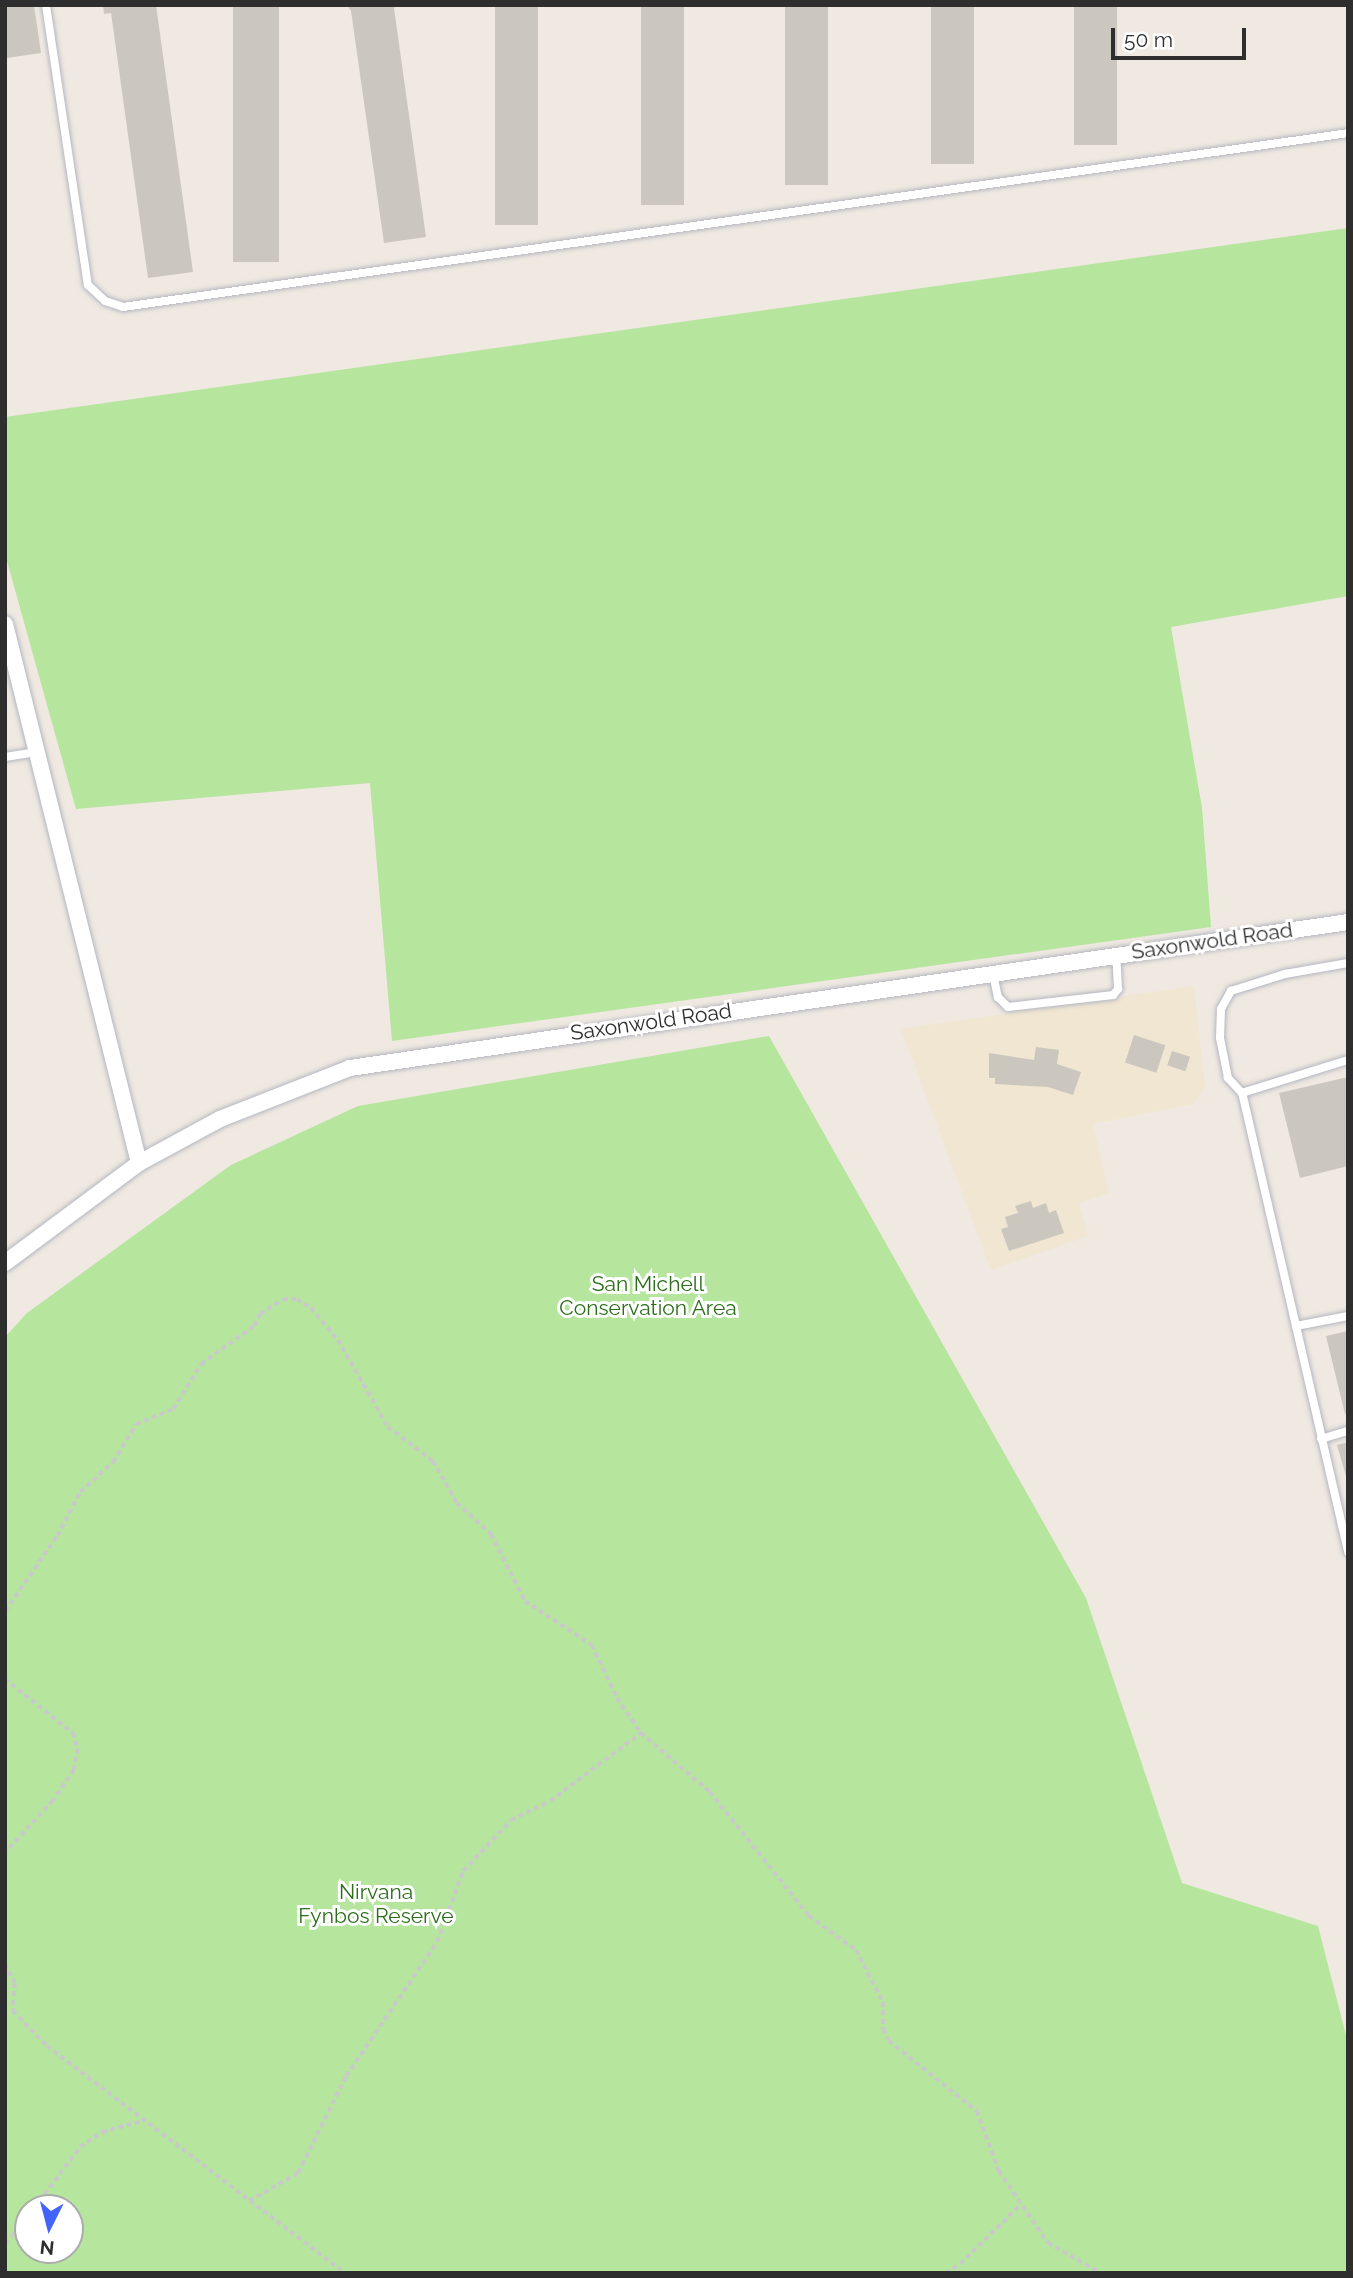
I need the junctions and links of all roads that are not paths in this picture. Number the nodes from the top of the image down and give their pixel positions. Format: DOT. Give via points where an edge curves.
graph roads {
  1 [pos="46,5"];
  2 [pos="1348,133"];
  3 [pos="5,624"];
  4 [pos="38,752"];
  5 [pos="5,757"];
  6 [pos="1348,922"];
  7 [pos="1116,955"];
  8 [pos="1348,963"];
  9 [pos="993,972"];
  10 [pos="1348,1060"];
  11 [pos="1242,1093"];
  12 [pos="139,1163"];
  13 [pos="5,1262"];
  14 [pos="1348,1315"];
  15 [pos="1296,1326"];
  16 [pos="1348,1431"];
  17 [pos="1321,1439"];
  18 [pos="1348,1552"];
  1 -- 2 [label="lane" via="88,285 105,301 123,307"];
  3 -- 4 [label="street"];
  4 -- 5 [label="lane"];
  4 -- 12 [label="street"];
  6 -- 7 [label="street, Saxonwold Road"];
  7 -- 9 [label="street, Saxonwold Road"];
  7 -- 9 [label="lane" via="1118,989 1113,995 1009,1007 998,998"];
  8 -- 11 [label="lane" via="1231,990 1221,1009 1220,1038 1228,1078"];
  9 -- 12 [label="street, Saxonwold Road" via="350,1068 220,1119"];
  10 -- 11 [label="lane"];
  11 -- 15 [label="lane"];
  12 -- 13 [label="street, Saxonwold Road"];
  14 -- 15 [label="lane"];
  15 -- 17 [label="lane"];
  16 -- 17 [label="lane"];
  17 -- 18 [label="lane"];
}
